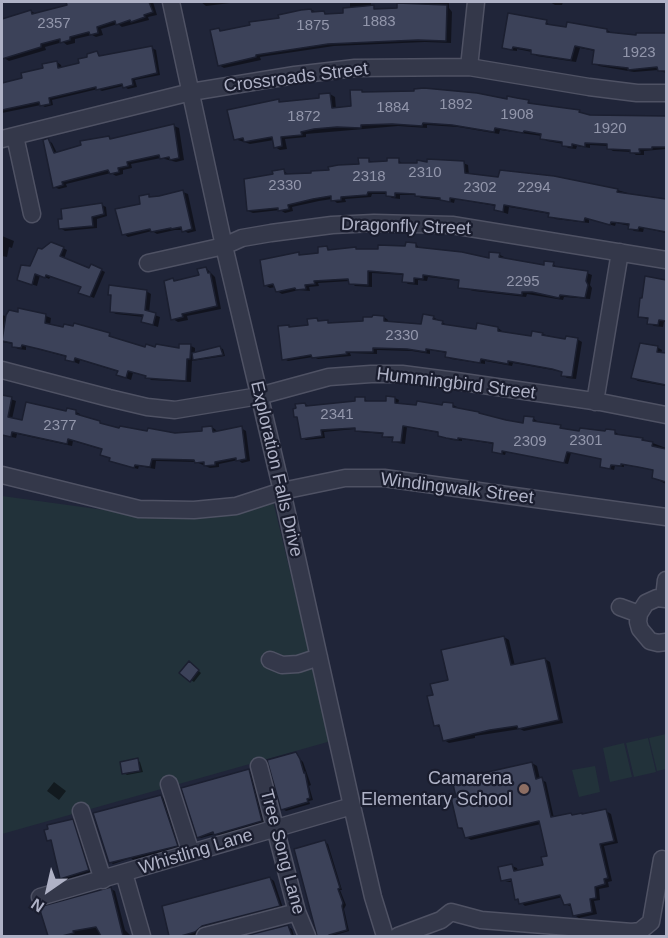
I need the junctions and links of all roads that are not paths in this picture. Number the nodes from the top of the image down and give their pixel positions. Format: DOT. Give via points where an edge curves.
graph roads {
  1 [pos="171,2"];
  2 [pos="476,2"];
  3 [pos="469,67"];
  4 [pos="191,92"];
  5 [pos="666,93"];
  6 [pos="8,138"];
  7 [pos="32,214"];
  8 [pos="224,246"];
  9 [pos="620,252"];
  10 [pos="666,260"];
  11 [pos="148,263"];
  12 [pos="2,370"];
  13 [pos="259,396"];
  14 [pos="595,402"];
  15 [pos="666,415"];
  16 [pos="2,475"];
  17 [pos="282,491"];
  18 [pos="666,517"];
  19 [pos="666,579"];
  20 [pos="665,598"];
  21 [pos="620,607"];
  22 [pos="639,614"];
  23 [pos="666,642"];
  24 [pos="319,657"];
  25 [pos="270,660"];
  26 [pos="259,766"];
  27 [pos="169,784"];
  28 [pos="352,806"];
  29 [pos="81,811"];
  30 [pos="275,828"];
  31 [pos="191,853"];
  32 [pos="662,859"];
  33 [pos="124,873"];
  34 [pos="103,880"];
  35 [pos="40,897"];
  36 [pos="297,912"];
  37 [pos="142,936"];
  38 [pos="205,936"];
  39 [pos="307,936"];
  40 [pos="385,936"];
  41 [pos="398,936"];
  1 -- 4 [label="street, Exploration Falls Drive"];
  2 -- 3 [label="street"];
  3 -- 4 [label="street, Crossroads Street" via="355,68"];
  3 -- 5 [label="street, Crossroads Street" via="589,87"];
  4 -- 6 [label="street, Crossroads Street"];
  4 -- 8 [label="street, Exploration Falls Drive"];
  6 -- 7 [label="street"];
  8 -- 9 [label="street, Dragonfly Street" via="242,238 291,230 392,223 452,225"];
  8 -- 11 [label="street, Dragonfly Street"];
  8 -- 13 [label="street, Exploration Falls Drive"];
  9 -- 10 [label="street, Dragonfly Street"];
  9 -- 14 [label="street"];
  12 -- 13 [label="street, Hummingbird Street" via="147,407 175,410"];
  13 -- 14 [label="street, Hummingbird Street" via="328,377 402,374"];
  13 -- 17 [label="street, Exploration Falls Drive"];
  14 -- 15 [label="street, Hummingbird Street"];
  16 -- 17 [label="street, Windingwalk Street" via="139,509 236,506"];
  17 -- 18 [label="street, Windingwalk Street" via="345,478 384,478"];
  17 -- 24 [label="street, Exploration Falls Drive"];
  19 -- 20 [label="street"];
  20 -- 22 [label="street" via="646,603"];
  21 -- 22 [label="street"];
  22 -- 23 [label="street" via="644,636 658,643"];
  24 -- 25 [label="street" via="282,665"];
  24 -- 28 [label="street, Exploration Falls Drive"];
  26 -- 30 [label="street, Tree Song Lane"];
  27 -- 31 [label="street"];
  28 -- 30 [label="street, Whistling Lane"];
  28 -- 40 [label="street, Exploration Falls Drive"];
  29 -- 34 [label="street"];
  30 -- 31 [label="street, Whistling Lane"];
  30 -- 36 [label="street, Tree Song Lane"];
  31 -- 33 [label="street, Whistling Lane"];
  32 -- 41 [label="street" via="651,922 640,931 481,920 452,912"];
  33 -- 34 [label="street, Whistling Lane"];
  33 -- 37 [label="street"];
  34 -- 35 [label="street, Whistling Lane"];
  36 -- 38 [label="street"];
  36 -- 39 [label="street, Tree Song Lane"];
}
